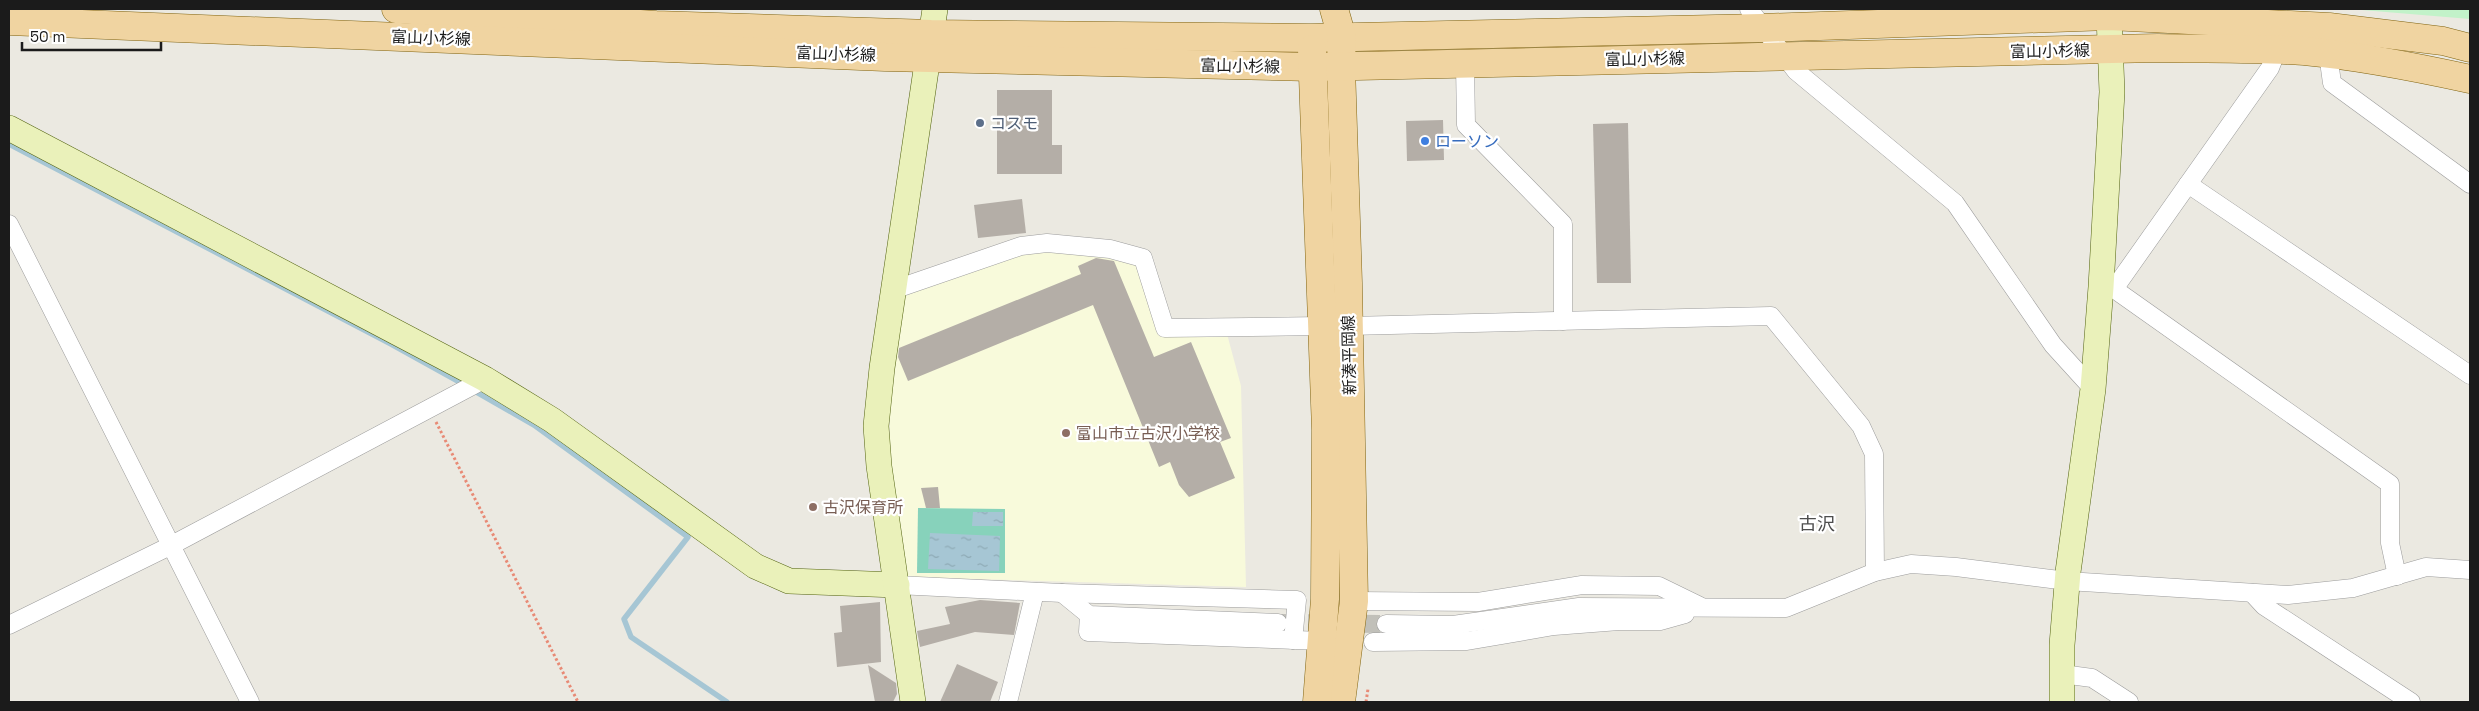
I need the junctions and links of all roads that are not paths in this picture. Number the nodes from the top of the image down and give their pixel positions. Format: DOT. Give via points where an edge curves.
graph roads {
  1 [pos="396,9"];
  2 [pos="1319,9"];
  3 [pos="1334,9"];
  4 [pos="2109,16"];
  5 [pos="648,17"];
  6 [pos="1755,18"];
  7 [pos="9,20"];
  8 [pos="932,33"];
  9 [pos="1342,37"];
  10 [pos="1312,38"];
  11 [pos="2470,48"];
  12 [pos="2110,50"];
  13 [pos="2277,50"];
  14 [pos="2328,54"];
  15 [pos="1782,55"];
  16 [pos="1465,64"];
  17 [pos="1312,67"];
  18 [pos="1341,67"];
  19 [pos="2470,79"];
  20 [pos="9,128"];
  21 [pos="2188,184"];
  22 [pos="2470,184"];
  23 [pos="9,224"];
  24 [pos="2107,288"];
  25 [pos="893,290"];
  26 [pos="1563,321"];
  27 [pos="1321,326"];
  28 [pos="1349,326"];
  29 [pos="2470,376"];
  30 [pos="484,379"];
  31 [pos="2093,389"];
  32 [pos="170,546"];
  33 [pos="2470,570"];
  34 [pos="1875,572"];
  35 [pos="2397,576"];
  36 [pos="2067,581"];
  37 [pos="897,585"];
  38 [pos="1035,592"];
  39 [pos="1062,593"];
  40 [pos="2252,593"];
  41 [pos="1354,601"];
  42 [pos="1705,608"];
  43 [pos="1089,615"];
  44 [pos="1278,623"];
  45 [pos="1386,624"];
  46 [pos="9,626"];
  47 [pos="1293,640"];
  48 [pos="1322,641"];
  49 [pos="1373,642"];
  50 [pos="2062,674"];
  51 [pos="250,702"];
  52 [pos="913,702"];
  53 [pos="1008,702"];
  54 [pos="1317,702"];
  55 [pos="1340,702"];
  56 [pos="2062,702"];
  57 [pos="2129,702"];
  58 [pos="2412,702"];
  1 -- 5 [label="main road, 富山小杉線"];
  2 -- 10 [label="main road, 新湊平岡線"];
  3 -- 9 [label="main road, 新湊平岡線"];
  4 -- 6 [label="main road, 富山小杉線"];
  4 -- 11 [label="main road, 富山小杉線" via="2329,26 2443,41"];
  4 -- 12 [label="street"];
  5 -- 8 [label="main road, 富山小杉線"];
  6 -- 9 [label="main road, 富山小杉線"];
  6 -- 15 [label="street"];
  7 -- 8 [label="main road, 富山小杉線"];
  8 -- 10 [label="main road, 富山小杉線"];
  8 -- 17 [label="main road, 富山小杉線"];
  8 -- 25 [label="street"];
  9 -- 10 [label="main road, 富山小杉線"];
  9 -- 18 [label="main road, 新湊平岡線"];
  10 -- 17 [label="main road, 新湊平岡線"];
  12 -- 13 [label="main road, 富山小杉線"];
  12 -- 15 [label="main road, 富山小杉線"];
  12 -- 24 [label="street" via="2112,92"];
  13 -- 14 [label="main road, 富山小杉線"];
  13 -- 21 [label="street" via="2270,68"];
  14 -- 19 [label="main road, 富山小杉線"];
  14 -- 22 [label="street" via="2332,83"];
  15 -- 16 [label="main road, 富山小杉線"];
  15 -- 31 [label="street" via="1818,91 1955,203 2053,345"];
  16 -- 18 [label="main road, 富山小杉線"];
  16 -- 26 [label="street" via="1466,125 1563,224"];
  17 -- 18 [label="main road, 富山小杉線"];
  17 -- 27 [label="main road, 新湊平岡線"];
  18 -- 28 [label="main road, 新湊平岡線"];
  20 -- 30 [label="street"];
  21 -- 24 [label="street"];
  21 -- 29 [label="street"];
  23 -- 32 [label="street"];
  24 -- 31 [label="street"];
  24 -- 35 [label="street" via="2390,484 2390,543"];
  25 -- 27 [label="street" via="1021,246 1047,243 1110,249 1142,258 1165,328"];
  25 -- 37 [label="street" via="876,426"];
  26 -- 28 [label="street"];
  26 -- 34 [label="street" via="1771,316 1861,426 1874,454"];
  27 -- 48 [label="main road, 新湊平岡線" via="1326,430"];
  28 -- 41 [label="main road, 新湊平岡線"];
  30 -- 32 [label="street"];
  30 -- 37 [label="street" via="552,420 755,566 773,575 789,581"];
  31 -- 36 [label="street"];
  32 -- 46 [label="street"];
  32 -- 51 [label="street"];
  33 -- 35 [label="street" via="2426,567"];
  34 -- 36 [label="street" via="1911,564"];
  34 -- 42 [label="street" via="1786,608"];
  35 -- 40 [label="street" via="2353,588 2288,595"];
  36 -- 40 [label="street"];
  36 -- 50 [label="street"];
  37 -- 38 [label="street"];
  37 -- 52 [label="street"];
  38 -- 39 [label="street"];
  38 -- 53 [label="street"];
  39 -- 43 [label="street"];
  39 -- 47 [label="street" via="1297,600"];
  40 -- 58 [label="street" via="2264,606"];
  41 -- 42 [label="street" via="1478,602 1582,585 1659,586"];
  41 -- 55 [label="main road, 新湊平岡線"];
  42 -- 45 [label="street" via="1579,607 1454,626"];
  42 -- 49 [label="street" via="1660,621 1554,626 1467,641"];
  43 -- 44 [label="street"];
  43 -- 47 [label="street" via="1088,632"];
  47 -- 48 [label="street"];
  48 -- 54 [label="main road, 新湊平岡線"];
  50 -- 56 [label="street"];
  50 -- 57 [label="street" via="2092,678"];
}
